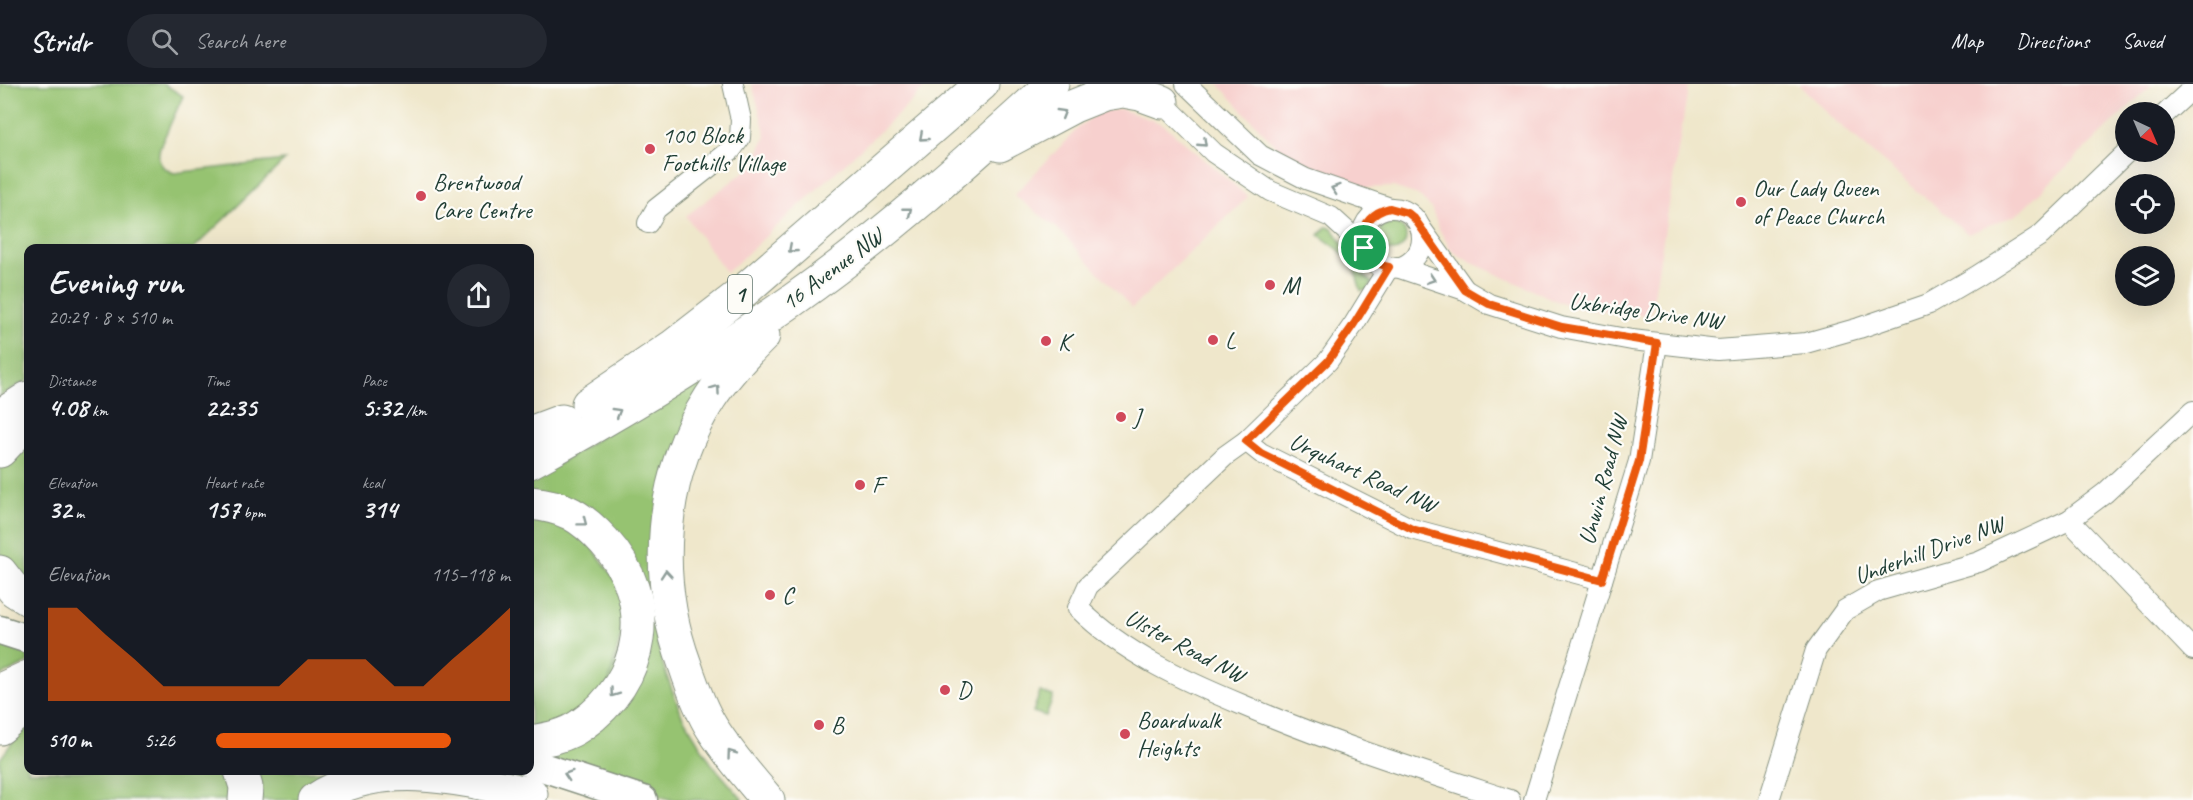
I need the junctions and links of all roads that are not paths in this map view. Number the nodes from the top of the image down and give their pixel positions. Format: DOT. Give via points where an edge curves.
graph roads {
  1 [pos="733,84"];
  2 [pos="1052,84"];
  3 [pos="2193,88"];
  4 [pos="975,89"];
  5 [pos="1164,90"];
  6 [pos="2175,105"];
  7 [pos="971,158"];
  8 [pos="2117,162"];
  9 [pos="1390,208"];
  10 [pos="648,223"];
  11 [pos="1419,226"];
  12 [pos="1364,248"];
  13 [pos="1393,267"];
  14 [pos="1465,290"];
  15 [pos="795,298"];
  16 [pos="1657,343"];
  17 [pos="24,401"];
  18 [pos="2193,411"];
  19 [pos="0,416"];
  20 [pos="562,421"];
  21 [pos="24,429"];
  22 [pos="534,432"];
  23 [pos="534,438"];
  24 [pos="1246,441"];
  25 [pos="0,451"];
  26 [pos="534,460"];
  27 [pos="534,503"];
  28 [pos="2069,520"];
  29 [pos="0,572"];
  30 [pos="1602,580"];
  31 [pos="24,596"];
  32 [pos="0,597"];
  33 [pos="24,605"];
  34 [pos="0,630"];
  35 [pos="24,638"];
  36 [pos="2193,650"];
  37 [pos="20,691"];
  38 [pos="0,711"];
  39 [pos="0,728"];
  40 [pos="534,741"];
  41 [pos="242,775"];
  42 [pos="383,775"];
  43 [pos="414,775"];
  44 [pos="478,775"];
  45 [pos="537,786"];
  46 [pos="245,800"];
  47 [pos="315,800"];
  48 [pos="643,800"];
  49 [pos="768,800"];
  50 [pos="1510,800"];
  51 [pos="1534,800"];
  52 [pos="1769,800"];
  1 -- 10 [label="street" via="741,120 740,138 656,209"];
  2 -- 7 [label="highway, 16 Avenue NW / 1"];
  3 -- 6 [label="street"];
  4 -- 20 [label="highway, 16 Avenue NW / 1, one-way" via="738,296 656,359"];
  7 -- 5 [label="highway, one-way" via="1104,94"];
  9 -- 5 [label="street, one-way" via="1306,179 1260,155"];
  5 -- 12 [label="street, one-way" via="1214,153 1270,190 1331,217"];
  15 -- 7 [label="highway, 16 Avenue NW / 1, one-way"];
  8 -- 16 [label="street, Uxbridge Drive NW" via="2041,235 1929,304 1806,343 1718,350"];
  9 -- 11 [label="street" via="1408,213"];
  9 -- 12 [label="street" via="1373,214 1367,221 1362,238"];
  11 -- 13 [label="street" via="1418,252"];
  11 -- 14 [label="street, Uxbridge Drive NW"];
  12 -- 13 [label="street" via="1374,261"];
  13 -- 14 [label="street, Uxbridge Drive NW, one-way"];
  13 -- 24 [label="street, Ulster Road NW" via="1328,361"];
  14 -- 16 [label="street, Uxbridge Drive NW" via="1489,304 1562,327"];
  26 -- 15 [label="highway, 16 Avenue NW / 1, one-way" via="697,363"];
  49 -- 15 [label="highway, one-way" via="711,727 695,694 677,646 663,552 673,488 696,422 722,381"];
  16 -- 30 [label="street, Unwin Road NW" via="1639,461"];
  17 -- 19 [label="highway"];
  18 -- 28 [label="street, Underhill Drive NW" via="2105,493"];
  20 -- 22 [label="highway"];
  20 -- 23 [label="highway, 16 Avenue NW / 1"];
  21 -- 25 [label="highway"];
  24 -- 30 [label="street, Urquhart Road NW" via="1261,453 1412,529"];
  24 -- 50 [label="street, Ulster Road NW" via="1225,456 1088,586 1078,608 1133,652 1207,690 1359,751"];
  27 -- 40 [label="highway, one-way" via="564,509 600,536 627,572 638,618 637,643 615,694 580,726"];
  28 -- 36 [label="street"];
  28 -- 52 [label="street, Underhill Drive NW" via="1979,562 1878,591 1845,610 1816,650"];
  29 -- 31 [label="highway"];
  30 -- 51 [label="street, Unwin Road NW"];
  32 -- 33 [label="street"];
  34 -- 35 [label="street"];
  37 -- 38 [label="highway"];
  37 -- 39 [label="highway"];
  41 -- 46 [label="highway"];
  42 -- 47 [label="highway" via="340,786"];
  43 -- 45 [label="highway"];
  44 -- 45 [label="street"];
  48 -- 45 [label="street, one-way"];
}
